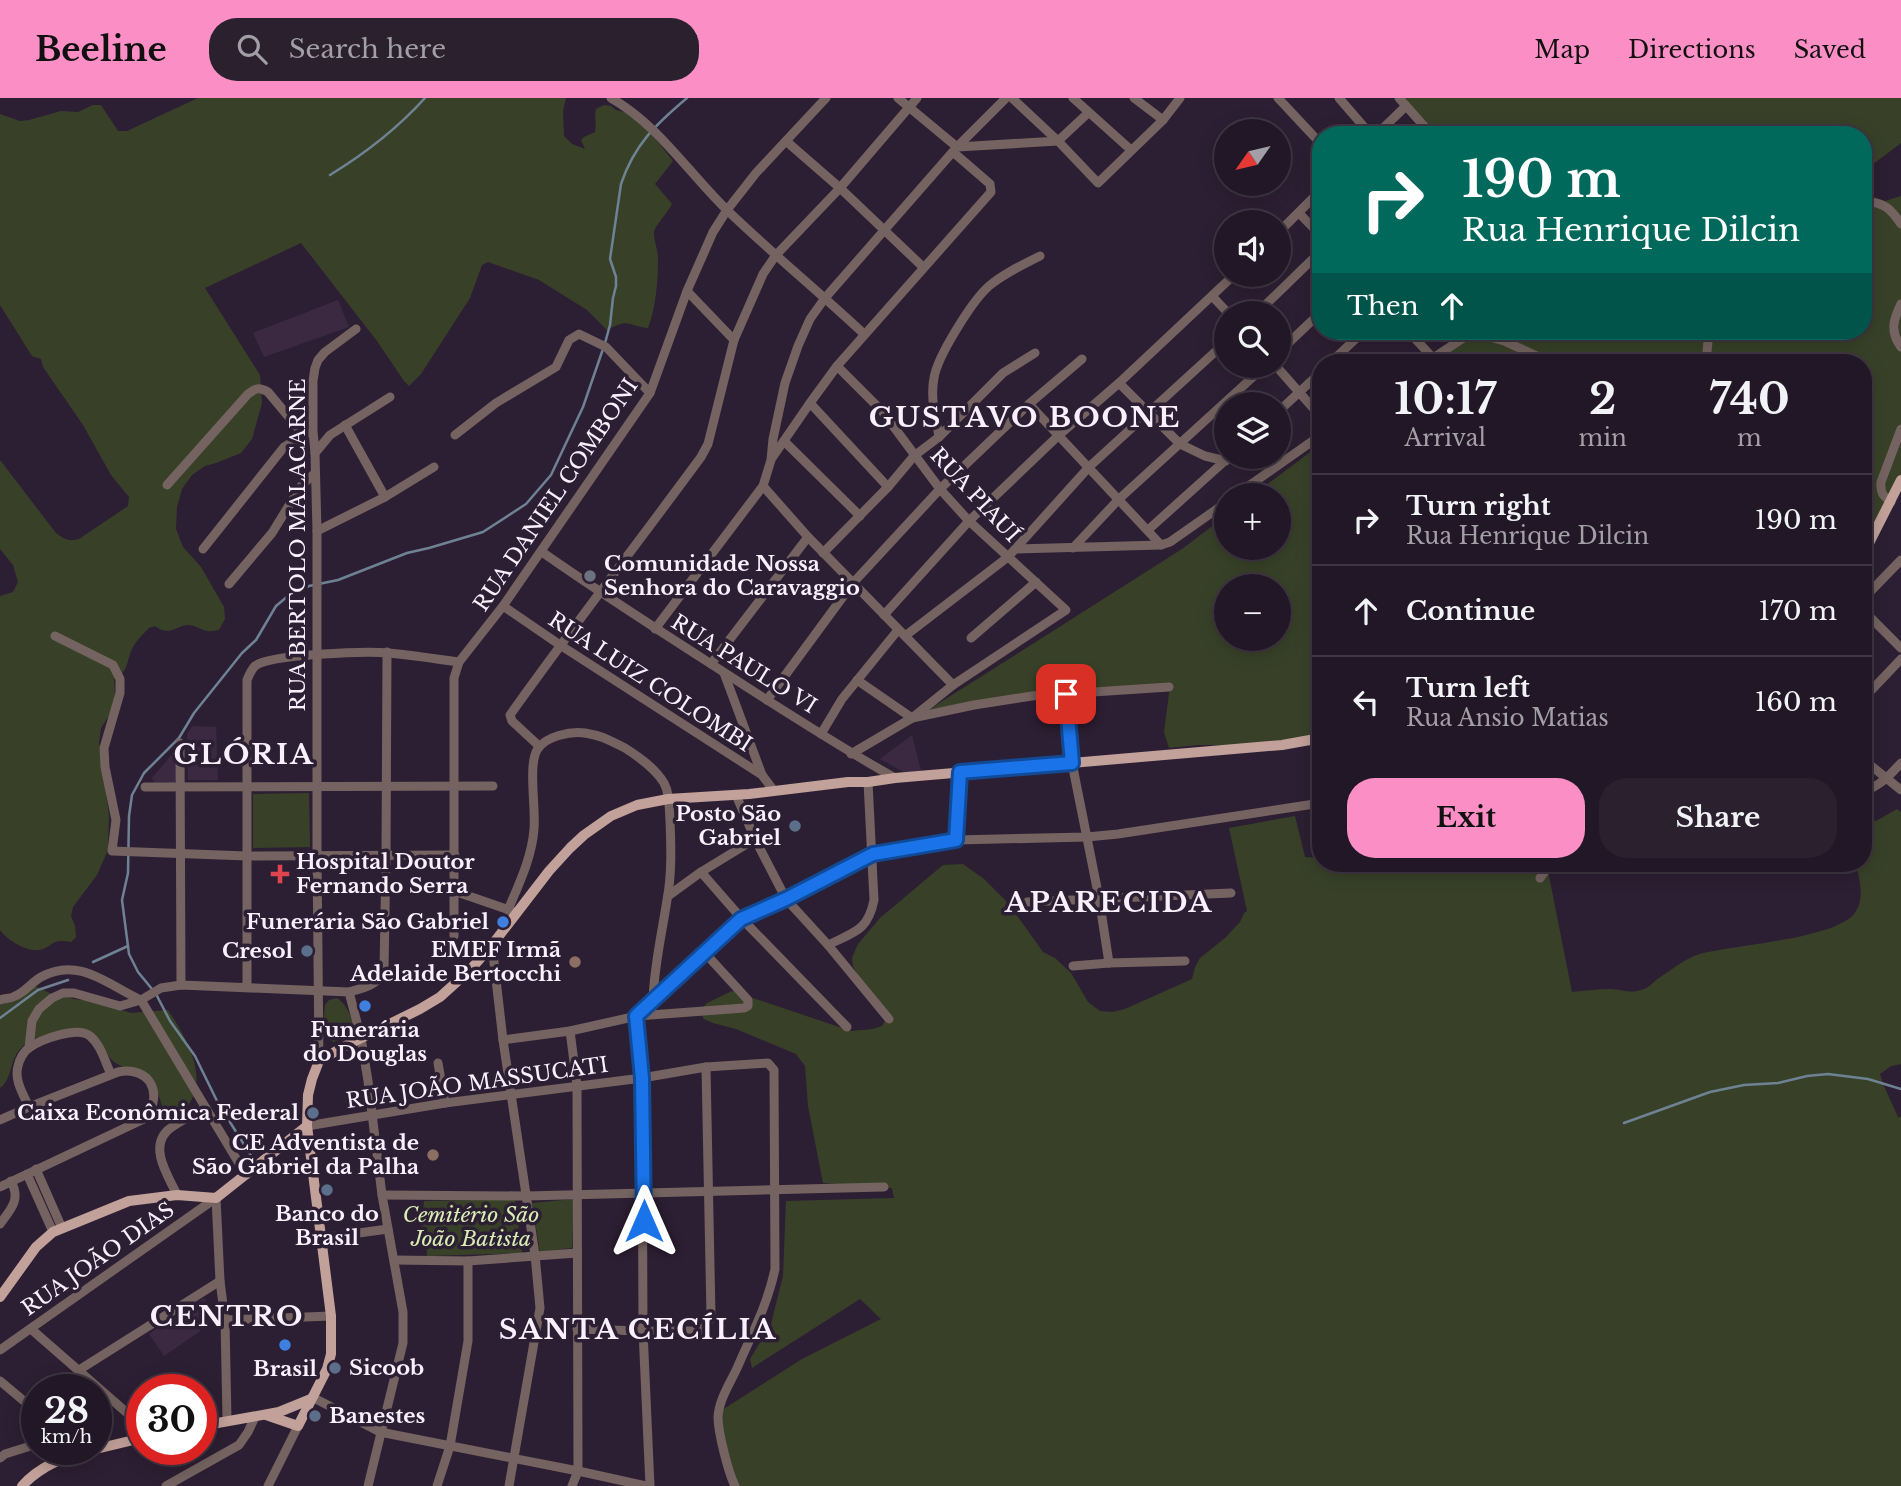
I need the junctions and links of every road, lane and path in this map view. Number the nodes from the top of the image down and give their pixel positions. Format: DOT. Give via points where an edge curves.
graph roads {
  1 [pos="611,98"];
  2 [pos="826,98"];
  3 [pos="898,98"];
  4 [pos="917,98"];
  5 [pos="1006,98"];
  6 [pos="1012,98"];
  7 [pos="1073,98"];
  8 [pos="1134,98"];
  9 [pos="1180,98"];
  10 [pos="1278,98"];
  11 [pos="1339,98"];
  12 [pos="626,102"];
  13 [pos="1402,102"];
  14 [pos="909,107"];
  15 [pos="1088,113"];
  16 [pos="1163,120"];
  17 [pos="1365,126"];
  18 [pos="1382,126"];
  19 [pos="1424,126"];
  20 [pos="1312,134"];
  21 [pos="786,141"];
  22 [pos="1058,141"];
  23 [pos="955,149"];
  24 [pos="1131,150"];
  25 [pos="840,188"];
  26 [pos="1312,199"];
  27 [pos="1872,201"];
  28 [pos="727,210"];
  29 [pos="1299,213"];
  30 [pos="1291,221"];
  31 [pos="1901,224"];
  32 [pos="1312,227"];
  33 [pos="884,231"];
  34 [pos="776,255"];
  35 [pos="1040,256"];
  36 [pos="1312,260"];
  37 [pos="923,267"];
  38 [pos="1221,287"];
  39 [pos="687,291"];
  40 [pos="1212,296"];
  41 [pos="825,298"];
  42 [pos="1217,301"];
  43 [pos="1269,301"];
  44 [pos="1901,304"];
  45 [pos="1312,321"];
  46 [pos="356,328"];
  47 [pos="864,334"];
  48 [pos="734,340"];
  49 [pos="1354,340"];
  50 [pos="1415,340"];
  51 [pos="1459,340"];
  52 [pos="1502,340"];
  53 [pos="1291,341"];
  54 [pos="1901,347"];
  55 [pos="1035,353"];
  56 [pos="1214,353"];
  57 [pos="1340,354"];
  58 [pos="1425,354"];
  59 [pos="1439,354"];
  60 [pos="1532,354"];
  61 [pos="1082,359"];
  62 [pos="837,366"];
  63 [pos="1252,378"];
  64 [pos="1286,378"];
  65 [pos="1312,381"];
  66 [pos="1119,383"];
  67 [pos="650,393"];
  68 [pos="1299,393"];
  69 [pos="390,397"];
  70 [pos="1291,400"];
  71 [pos="810,403"];
  72 [pos="1029,404"];
  73 [pos="1312,407"];
  74 [pos="1148,414"];
  75 [pos="345,425"];
  76 [pos="1901,429"];
  77 [pos="308,432"];
  78 [pos="455,435"];
  79 [pos="1059,435"];
  80 [pos="939,437"];
  81 [pos="785,441"];
  82 [pos="1312,441"];
  83 [pos="1180,444"];
  84 [pos="315,453"];
  85 [pos="914,456"];
  86 [pos="1214,457"];
  87 [pos="771,460"];
  88 [pos="435,467"];
  89 [pos="1089,467"];
  90 [pos="1217,469"];
  91 [pos="315,473"];
  92 [pos="1901,480"];
  93 [pos="1253,483"];
  94 [pos="167,485"];
  95 [pos="763,486"];
  96 [pos="888,487"];
  97 [pos="940,489"];
  98 [pos="385,498"];
  99 [pos="1119,499"];
  100 [pos="1891,502"];
  101 [pos="1214,511"];
  102 [pos="860,516"];
  103 [pos="969,521"];
  104 [pos="1148,530"];
  105 [pos="317,531"];
  106 [pos="808,537"];
  107 [pos="1872,538"];
  108 [pos="1161,545"];
  109 [pos="1073,548"];
  110 [pos="203,549"];
  111 [pos="542,552"];
  112 [pos="823,553"];
  113 [pos="1012,553"];
  114 [pos="1901,560"];
  115 [pos="1036,582"];
  116 [pos="853,583"];
  117 [pos="229,584"];
  118 [pos="1872,590"];
  119 [pos="601,593"];
  120 [pos="503,606"];
  121 [pos="884,615"];
  122 [pos="1872,619"];
  123 [pos="655,629"];
  124 [pos="901,633"];
  125 [pos="55,636"];
  126 [pos="971,639"];
  127 [pos="560,645"];
  128 [pos="1901,648"];
  129 [pos="387,652"];
  130 [pos="318,654"];
  131 [pos="1901,659"];
  132 [pos="459,662"];
  133 [pos="710,664"];
  134 [pos="724,673"];
  135 [pos="857,680"];
  136 [pos="953,685"];
  137 [pos="1169,687"];
  138 [pos="1872,690"];
  139 [pos="1066,694"];
  140 [pos="766,701"];
  141 [pos="912,718"];
  142 [pos="821,734"];
  143 [pos="1312,740"];
  144 [pos="180,743"];
  145 [pos="539,746"];
  146 [pos="851,754"];
  147 [pos="1901,762"];
  148 [pos="1072,763"];
  149 [pos="1872,767"];
  150 [pos="960,772"];
  151 [pos="762,775"];
  152 [pos="895,778"];
  153 [pos="1886,779"];
  154 [pos="868,782"];
  155 [pos="181,786"];
  156 [pos="386,786"];
  157 [pos="454,786"];
  158 [pos="493,786"];
  159 [pos="145,787"];
  160 [pos="246,787"];
  161 [pos="317,787"];
  162 [pos="1872,788"];
  163 [pos="1901,790"];
  164 [pos="774,791"];
  165 [pos="736,795"];
  166 [pos="668,799"];
  167 [pos="1312,804"];
  168 [pos="1087,837"];
  169 [pos="755,839"];
  170 [pos="956,840"];
  171 [pos="180,854"];
  172 [pos="873,854"];
  173 [pos="317,855"];
  174 [pos="386,855"];
  175 [pos="455,855"];
  176 [pos="247,856"];
  177 [pos="701,872"];
  178 [pos="1545,872"];
  179 [pos="1540,878"];
  180 [pos="454,891"];
  181 [pos="1231,893"];
  182 [pos="668,896"];
  183 [pos="1099,898"];
  184 [pos="786,899"];
  185 [pos="1027,902"];
  186 [pos="512,911"];
  187 [pos="741,919"];
  188 [pos="454,936"];
  189 [pos="492,945"];
  190 [pos="828,945"];
  191 [pos="705,953"];
  192 [pos="1185,961"];
  193 [pos="1110,963"];
  194 [pos="1073,967"];
  195 [pos="181,985"];
  196 [pos="247,987"];
  197 [pos="319,990"];
  198 [pos="349,992"];
  199 [pos="2,996"];
  200 [pos="141,1000"];
  201 [pos="653,1000"];
  202 [pos="636,1016"];
  203 [pos="889,1019"];
  204 [pos="847,1027"];
  205 [pos="570,1031"];
  206 [pos="361,1038"];
  207 [pos="503,1040"];
  208 [pos="29,1048"];
  209 [pos="319,1061"];
  210 [pos="438,1063"];
  211 [pos="706,1067"];
  212 [pos="111,1074"];
  213 [pos="642,1078"];
  214 [pos="577,1085"];
  215 [pos="510,1095"];
  216 [pos="445,1103"];
  217 [pos="29,1107"];
  218 [pos="206,1108"];
  219 [pos="372,1115"];
  220 [pos="0,1120"];
  221 [pos="307,1126"];
  222 [pos="31,1172"];
  223 [pos="246,1175"];
  224 [pos="11,1181"];
  225 [pos="884,1186"];
  226 [pos="0,1187"];
  227 [pos="776,1189"];
  228 [pos="709,1191"];
  229 [pos="644,1193"];
  230 [pos="177,1195"];
  231 [pos="382,1195"];
  232 [pos="578,1195"];
  233 [pos="220,1196"];
  234 [pos="526,1196"];
  235 [pos="0,1224"];
  236 [pos="388,1229"];
  237 [pos="58,1230"];
  238 [pos="322,1238"];
  239 [pos="577,1253"];
  240 [pos="535,1255"];
  241 [pos="394,1259"];
  242 [pos="468,1261"];
  243 [pos="220,1281"];
  244 [pos="0,1297"];
  245 [pos="331,1316"];
  246 [pos="225,1320"];
  247 [pos="31,1329"];
  248 [pos="577,1329"];
  249 [pos="643,1332"];
  250 [pos="0,1350"];
  251 [pos="79,1370"];
  252 [pos="0,1381"];
  253 [pos="311,1398"];
  254 [pos="21,1399"];
  255 [pos="126,1412"];
  256 [pos="261,1416"];
  257 [pos="227,1420"];
  258 [pos="217,1422"];
  259 [pos="298,1426"];
  260 [pos="380,1432"];
  261 [pos="450,1446"];
  262 [pos="21,1449"];
  263 [pos="0,1458"];
  264 [pos="514,1458"];
  265 [pos="48,1465"];
  266 [pos="578,1471"];
  267 [pos="28,1484"];
  268 [pos="166,1486"];
  269 [pos="268,1486"];
  270 [pos="368,1486"];
  271 [pos="437,1486"];
  272 [pos="509,1486"];
  273 [pos="572,1486"];
  274 [pos="648,1486"];
  275 [pos="735,1486"];
  1 -- 12 [label="street"];
  2 -- 21 [label="street, RUA DANIEL COMBONI"];
  3 -- 14 [label="street"];
  4 -- 14 [label="street"];
  5 -- 23 [label="street"];
  6 -- 22 [label="street"];
  7 -- 15 [label="street"];
  8 -- 16 [label="street"];
  9 -- 16 [label="street"];
  10 -- 20 [label="street"];
  11 -- 17 [label="street"];
  12 -- 28 [label="street"];
  13 -- 18 [label="street"];
  13 -- 19 [label="street"];
  14 -- 23 [label="street"];
  14 -- 25 [label="street"];
  15 -- 22 [label="street"];
  15 -- 24 [label="street"];
  16 -- 24 [label="street"];
  21 -- 25 [label="street"];
  21 -- 28 [label="street, RUA DANIEL COMBONI"];
  22 -- 23 [label="street"];
  22 -- 24 [label="street" via="1098,183"];
  23 -- 33 [label="street"];
  23 -- 37 [label="street" via="990,184 991,192"];
  25 -- 33 [label="street"];
  25 -- 34 [label="street"];
  26 -- 29 [label="street"];
  27 -- 31 [label="street" via="1888,208"];
  28 -- 34 [label="street"];
  28 -- 39 [label="street, RUA DANIEL COMBONI"];
  29 -- 30 [label="street"];
  29 -- 32 [label="street"];
  33 -- 37 [label="street"];
  33 -- 41 [label="street"];
  34 -- 41 [label="street"];
  34 -- 48 [label="street"];
  35 -- 80 [label="street" via="986,289 937,366 933,389"];
  36 -- 43 [label="street"];
  37 -- 47 [label="street"];
  38 -- 40 [label="street"];
  39 -- 48 [label="street"];
  39 -- 67 [label="street, RUA DANIEL COMBONI"];
  40 -- 42 [label="street"];
  40 -- 66 [label="street"];
  41 -- 47 [label="street"];
  41 -- 87 [label="street" via="810,319 785,383"];
  44 -- 54 [label="street" via="1893,328"];
  45 -- 53 [label="street"];
  46 -- 77 [label="street, RUA BERTOLO MALACARNE" via="318,360"];
  47 -- 62 [label="street"];
  48 -- 119 [label="street" via="708,444"];
  49 -- 57 [label="street"];
  50 -- 58 [label="street"];
  51 -- 59 [label="street"];
  52 -- 60 [label="street"];
  55 -- 80 [label="street" via="1003,373"];
  56 -- 74 [label="street"];
  61 -- 72 [label="street"];
  62 -- 71 [label="street"];
  62 -- 85 [label="street, RUA PIAUÍ" via="882,411"];
  63 -- 83 [label="street"];
  64 -- 68 [label="street"];
  65 -- 68 [label="street"];
  66 -- 74 [label="street"];
  66 -- 79 [label="street"];
  67 -- 78 [label="street" via="602,345 579,334 569,340 556,367 496,403"];
  67 -- 111 [label="street, RUA DANIEL COMBONI"];
  68 -- 70 [label="street"];
  68 -- 73 [label="street"];
  69 -- 75 [label="street"];
  71 -- 81 [label="street"];
  71 -- 96 [label="street"];
  72 -- 79 [label="street"];
  72 -- 97 [label="street"];
  74 -- 83 [label="street"];
  74 -- 89 [label="street"];
  75 -- 84 [label="street"];
  75 -- 98 [label="street"];
  76 -- 100 [label="street" via="1881,482 1883,496"];
  77 -- 84 [label="street, RUA BERTOLO MALACARNE"];
  77 -- 94 [label="street" via="268,391 256,388"];
  77 -- 110 [label="street" via="284,447"];
  79 -- 89 [label="street"];
  79 -- 103 [label="street"];
  80 -- 85 [label="street"];
  81 -- 87 [label="street"];
  81 -- 102 [label="street"];
  82 -- 93 [label="street"];
  83 -- 86 [label="street"];
  83 -- 99 [label="street"];
  84 -- 91 [label="street, RUA BERTOLO MALACARNE"];
  85 -- 96 [label="street"];
  85 -- 97 [label="street, RUA PIAUÍ"];
  87 -- 95 [label="street"];
  88 -- 98 [label="street"];
  89 -- 99 [label="street"];
  89 -- 113 [label="street"];
  90 -- 104 [label="street"];
  91 -- 105 [label="street, RUA BERTOLO MALACARNE"];
  91 -- 117 [label="street"];
  92 -- 100 [label="main road"];
  95 -- 106 [label="street"];
  95 -- 123 [label="street"];
  96 -- 102 [label="street"];
  97 -- 103 [label="street, RUA PIAUÍ"];
  97 -- 116 [label="street"];
  98 -- 105 [label="street"];
  99 -- 104 [label="street"];
  99 -- 109 [label="street"];
  100 -- 107 [label="main road"];
  101 -- 108 [label="street"];
  102 -- 112 [label="street"];
  103 -- 113 [label="street, RUA PIAUÍ"];
  103 -- 121 [label="street"];
  104 -- 108 [label="street"];
  105 -- 130 [label="street, RUA BERTOLO MALACARNE"];
  106 -- 112 [label="street"];
  106 -- 133 [label="street"];
  108 -- 109 [label="street"];
  109 -- 113 [label="street"];
  111 -- 119 [label="street, RUA PAULO VI"];
  111 -- 120 [label="street, RUA DANIEL COMBONI"];
  112 -- 116 [label="street"];
  113 -- 115 [label="street, RUA PIAUÍ"];
  113 -- 124 [label="street"];
  114 -- 118 [label="street"];
  115 -- 126 [label="street"];
  115 -- 136 [label="street, RUA PIAUÍ" via="1066,610"];
  116 -- 121 [label="street"];
  116 -- 140 [label="street"];
  119 -- 123 [label="street, RUA PAULO VI"];
  119 -- 127 [label="street"];
  120 -- 127 [label="street, RUA LUIZ COLOMBI"];
  120 -- 132 [label="street, RUA DANIEL COMBONI"];
  121 -- 124 [label="street"];
  122 -- 128 [label="street"];
  123 -- 133 [label="street, RUA PAULO VI"];
  124 -- 135 [label="street"];
  124 -- 136 [label="street"];
  125 -- 171 [label="street" via="113,665 120,679 104,748 116,820 112,851"];
  127 -- 145 [label="street" via="510,715"];
  127 -- 151 [label="street, RUA LUIZ COLOMBI"];
  129 -- 130 [label="street"];
  129 -- 132 [label="street"];
  129 -- 156 [label="street"];
  130 -- 160 [label="street" via="263,661 247,680"];
  130 -- 161 [label="street, RUA BERTOLO MALACARNE"];
  131 -- 138 [label="street"];
  132 -- 157 [label="street" via="454,678"];
  133 -- 134 [label="street, RUA PAULO VI"];
  134 -- 140 [label="street, RUA PAULO VI"];
  134 -- 151 [label="street"];
  135 -- 141 [label="street"];
  135 -- 142 [label="street"];
  136 -- 141 [label="street"];
  137 -- 139 [label="street"];
  139 -- 141 [label="street"];
  139 -- 148 [label="street"];
  140 -- 142 [label="street, RUA PAULO VI"];
  141 -- 146 [label="street"];
  142 -- 146 [label="street, RUA PAULO VI"];
  143 -- 148 [label="main road"];
  144 -- 155 [label="street"];
  145 -- 166 [label="street" via="556,736 579,732 602,736 650,767 665,785"];
  145 -- 186 [label="street" via="534,830"];
  146 -- 152 [label="street, RUA PAULO VI"];
  147 -- 153 [label="street"];
  148 -- 150 [label="main road"];
  148 -- 168 [label="street"];
  149 -- 153 [label="street"];
  150 -- 152 [label="main road"];
  150 -- 170 [label="street"];
  151 -- 164 [label="street, RUA LUIZ COLOMBI"];
  152 -- 154 [label="main road"];
  153 -- 162 [label="street"];
  153 -- 163 [label="street"];
  154 -- 164 [label="main road"];
  154 -- 172 [label="street"];
  155 -- 159 [label="street"];
  155 -- 160 [label="street"];
  155 -- 171 [label="street"];
  156 -- 157 [label="street"];
  156 -- 161 [label="street"];
  156 -- 174 [label="street"];
  157 -- 158 [label="street"];
  157 -- 175 [label="street"];
  160 -- 161 [label="street"];
  160 -- 176 [label="street"];
  161 -- 173 [label="street, RUA BERTOLO MALACARNE"];
  164 -- 165 [label="main road"];
  165 -- 166 [label="main road"];
  165 -- 169 [label="street"];
  166 -- 182 [label="street"];
  166 -- 186 [label="main road" via="624,810 584,835 530,898"];
  167 -- 168 [label="street"];
  168 -- 170 [label="street"];
  168 -- 183 [label="street"];
  169 -- 177 [label="street"];
  169 -- 184 [label="street"];
  170 -- 172 [label="street"];
  171 -- 176 [label="street"];
  171 -- 195 [label="street"];
  172 -- 184 [label="street"];
  172 -- 190 [label="street" via="871,916"];
  173 -- 174 [label="street"];
  173 -- 176 [label="street"];
  173 -- 197 [label="street, RUA BERTOLO MALACARNE"];
  174 -- 175 [label="street"];
  174 -- 198 [label="street" via="384,970 377,981"];
  175 -- 180 [label="street"];
  176 -- 196 [label="street"];
  177 -- 182 [label="street"];
  177 -- 187 [label="street"];
  178 -- 179 [label="street"];
  180 -- 186 [label="street"];
  180 -- 188 [label="street"];
  181 -- 183 [label="street"];
  182 -- 201 [label="street"];
  183 -- 185 [label="street"];
  183 -- 193 [label="street"];
  184 -- 187 [label="street"];
  184 -- 190 [label="street"];
  186 -- 189 [label="main road"];
  187 -- 191 [label="street"];
  187 -- 204 [label="street"];
  189 -- 206 [label="main road" via="440,997"];
  189 -- 207 [label="street"];
  190 -- 203 [label="street"];
  191 -- 201 [label="street"];
  191 -- 202 [label="street" via="749,1004"];
  192 -- 193 [label="street"];
  193 -- 194 [label="street"];
  195 -- 196 [label="street"];
  195 -- 200 [label="street"];
  196 -- 197 [label="street"];
  197 -- 198 [label="street"];
  197 -- 209 [label="street, RUA BERTOLO MALACARNE"];
  198 -- 206 [label="street"];
  199 -- 200 [label="street" via="16,996 58,970 71,969 90,973"];
  200 -- 208 [label="street" via="120,1006 63,993 39,1009 32,1021"];
  200 -- 218 [label="street"];
  201 -- 202 [label="street"];
  202 -- 205 [label="street"];
  202 -- 213 [label="street"];
  205 -- 207 [label="street"];
  205 -- 214 [label="street"];
  206 -- 209 [label="main road"];
  206 -- 219 [label="street"];
  207 -- 215 [label="street"];
  208 -- 212 [label="street" via="58,1035 84,1032 99,1047"];
  208 -- 217 [label="street" via="17,1070"];
  209 -- 221 [label="main road" via="308,1095"];
  210 -- 216 [label="street"];
  211 -- 213 [label="street, RUA JOÃO MASSUCATI"];
  211 -- 227 [label="street, RUA JOÃO MASSUCATI" via="768,1063 774,1070"];
  211 -- 228 [label="street"];
  212 -- 217 [label="street"];
  212 -- 222 [label="street" via="127,1070 147,1077 155,1100 146,1118"];
  213 -- 214 [label="street, RUA JOÃO MASSUCATI"];
  213 -- 229 [label="street"];
  214 -- 215 [label="street, RUA JOÃO MASSUCATI"];
  214 -- 232 [label="street"];
  215 -- 216 [label="street, RUA JOÃO MASSUCATI"];
  215 -- 234 [label="street"];
  216 -- 219 [label="street, RUA JOÃO MASSUCATI"];
  217 -- 220 [label="street"];
  218 -- 223 [label="street"];
  218 -- 230 [label="street" via="167,1131 161,1141 161,1160"];
  219 -- 221 [label="street, RUA JOÃO MASSUCATI"];
  219 -- 231 [label="street"];
  221 -- 223 [label="main road, RUA JOÃO DIAS"];
  221 -- 238 [label="main road"];
  222 -- 224 [label="street"];
  222 -- 237 [label="street"];
  223 -- 233 [label="main road, RUA JOÃO DIAS"];
  224 -- 226 [label="street"];
  224 -- 235 [label="street" via="16,1198"];
  225 -- 227 [label="street"];
  227 -- 228 [label="street"];
  227 -- 275 [label="street" via="771,1289 718,1418"];
  228 -- 229 [label="street"];
  228 -- 249 [label="street" via="708,1324 700,1331"];
  229 -- 232 [label="street"];
  229 -- 249 [label="street"];
  230 -- 233 [label="main road"];
  230 -- 237 [label="main road" via="129,1201"];
  231 -- 234 [label="street"];
  231 -- 236 [label="street"];
  232 -- 234 [label="street"];
  232 -- 239 [label="street"];
  233 -- 243 [label="street"];
  233 -- 247 [label="street, RUA JOÃO DIAS"];
  234 -- 240 [label="street"];
  236 -- 238 [label="street"];
  236 -- 241 [label="street"];
  237 -- 244 [label="main road" via="36,1247"];
  238 -- 245 [label="main road"];
  239 -- 240 [label="street"];
  239 -- 248 [label="street"];
  240 -- 242 [label="street"];
  240 -- 264 [label="street" via="540,1308"];
  241 -- 242 [label="street"];
  241 -- 260 [label="street" via="403,1343"];
  242 -- 261 [label="street" via="468,1341"];
  243 -- 246 [label="street"];
  243 -- 251 [label="street"];
  245 -- 246 [label="street"];
  245 -- 253 [label="main road" via="331,1354"];
  246 -- 257 [label="street"];
  247 -- 250 [label="street, RUA JOÃO DIAS"];
  247 -- 251 [label="street"];
  248 -- 249 [label="street"];
  248 -- 266 [label="street"];
  249 -- 274 [label="street"];
  251 -- 255 [label="street"];
  252 -- 254 [label="street"];
  253 -- 256 [label="main road"];
  253 -- 259 [label="main road"];
  253 -- 260 [label="street"];
  256 -- 257 [label="main road"];
  256 -- 259 [label="main road"];
  256 -- 268 [label="street" via="239,1445"];
  257 -- 258 [label="main road"];
  259 -- 269 [label="street"];
  260 -- 261 [label="street"];
  260 -- 270 [label="street"];
  261 -- 264 [label="street"];
  261 -- 271 [label="street"];
  262 -- 263 [label="street"];
  264 -- 266 [label="street"];
  264 -- 272 [label="street"];
  265 -- 267 [label="main road"];
  266 -- 273 [label="street"];
  266 -- 274 [label="street"];
}
